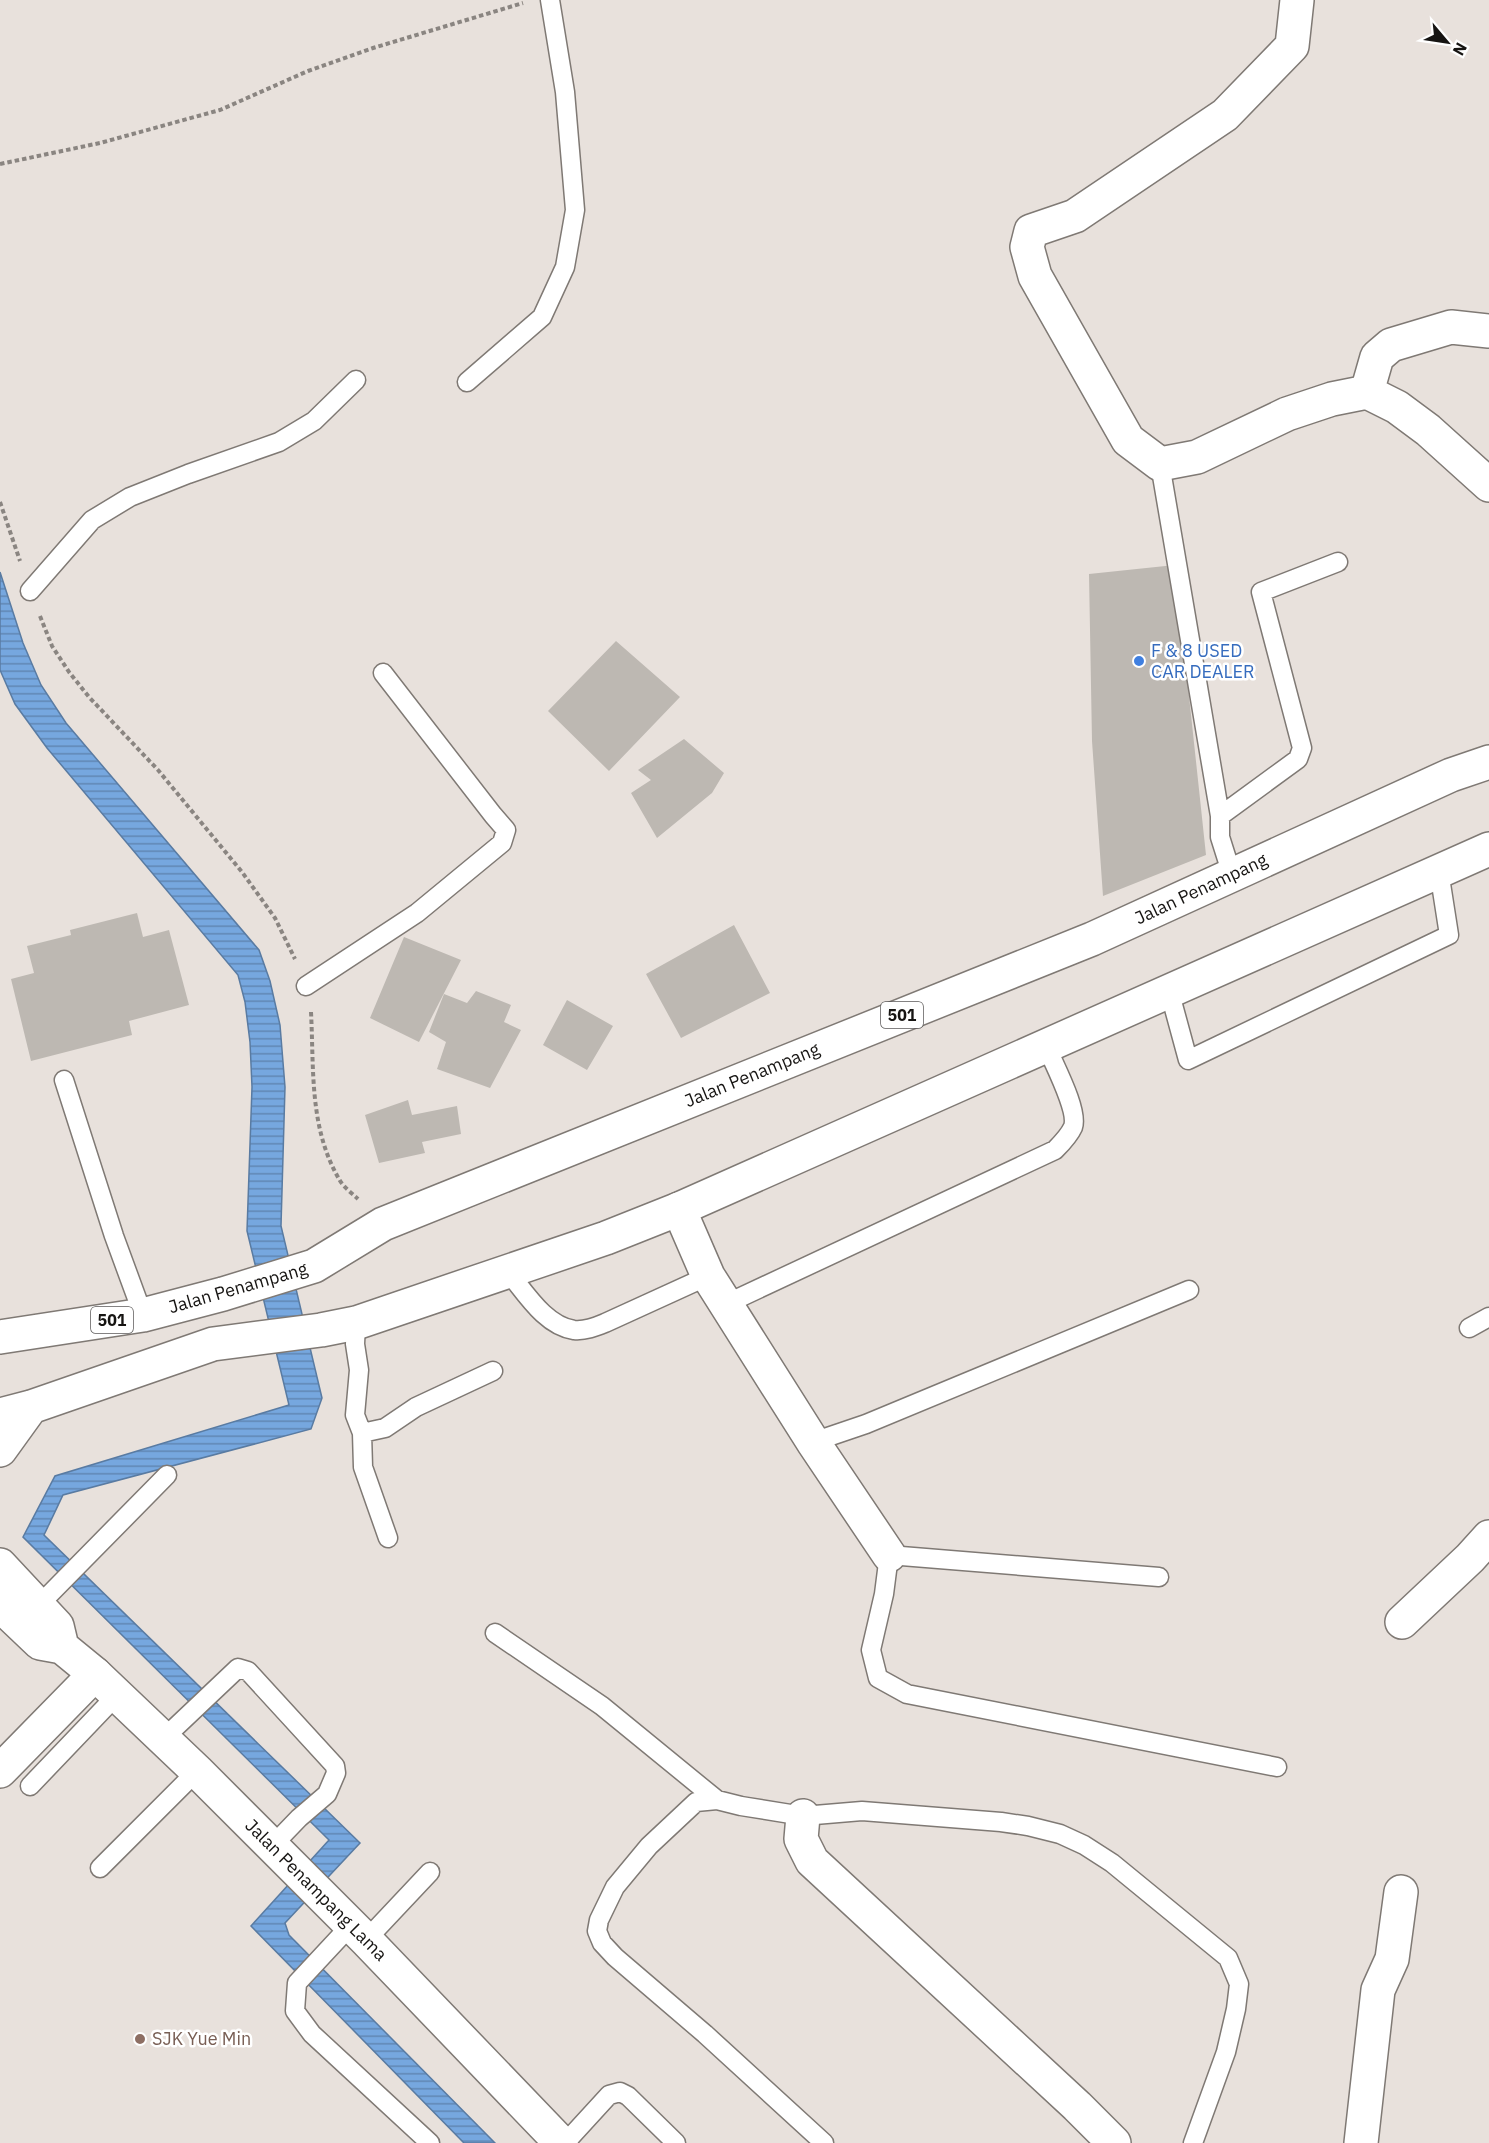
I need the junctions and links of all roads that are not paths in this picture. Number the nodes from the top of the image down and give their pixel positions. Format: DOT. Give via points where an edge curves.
graph roads {
  1 [pos="550,0"];
  2 [pos="1297,0"];
  3 [pos="1489,331"];
  4 [pos="356,380"];
  5 [pos="467,382"];
  6 [pos="1367,392"];
  7 [pos="1160,464"];
  8 [pos="1489,485"];
  9 [pos="1338,562"];
  10 [pos="30,591"];
  11 [pos="383,673"];
  12 [pos="1489,762"];
  13 [pos="1220,816"];
  14 [pos="1489,849"];
  15 [pos="1439,871"];
  16 [pos="1232,875"];
  17 [pos="306,986"];
  18 [pos="1169,990"];
  19 [pos="1046,1046"];
  20 [pos="64,1080"];
  21 [pos="679,1209"];
  22 [pos="508,1272"];
  23 [pos="708,1276"];
  24 [pos="1189,1290"];
  25 [pos="726,1304"];
  26 [pos="143,1315"];
  27 [pos="1489,1317"];
  28 [pos="356,1323"];
  29 [pos="1469,1328"];
  30 [pos="0,1337"];
  31 [pos="493,1371"];
  32 [pos="31,1407"];
  33 [pos="0,1415"];
  34 [pos="362,1433"];
  35 [pos="813,1442"];
  36 [pos="0,1450"];
  37 [pos="167,1475"];
  38 [pos="1489,1537"];
  39 [pos="388,1538"];
  40 [pos="889,1555"];
  41 [pos="0,1565"];
  42 [pos="1159,1577"];
  43 [pos="0,1605"];
  44 [pos="39,1605"];
  45 [pos="1402,1622"];
  46 [pos="495,1633"];
  47 [pos="62,1647"];
  48 [pos="105,1685"];
  49 [pos="163,1739"];
  50 [pos="1277,1767"];
  51 [pos="0,1771"];
  52 [pos="197,1771"];
  53 [pos="30,1786"];
  54 [pos="717,1800"];
  55 [pos="803,1816"];
  56 [pos="272,1846"];
  57 [pos="100,1868"];
  58 [pos="430,1872"];
  59 [pos="1401,1892"];
  60 [pos="358,1932"];
  61 [pos="430,2143"];
  62 [pos="563,2143"];
  63 [pos="676,2143"];
  64 [pos="824,2143"];
  65 [pos="1114,2143"];
  66 [pos="1193,2143"];
  67 [pos="1360,2143"];
  1 -- 5 [label="lane" via="565,92 575,210 565,267 542,317"];
  2 -- 7 [label="main road" via="1292,46 1225,115 1075,216 1031,231 1027,247 1035,276 1128,440"];
  3 -- 6 [label="main road" via="1451,327 1391,345 1377,357"];
  4 -- 10 [label="lane" via="314,421 279,442 129,497 92,520"];
  6 -- 7 [label="main road" via="1287,414 1197,457"];
  6 -- 8 [label="main road" via="1397,407 1428,430"];
  7 -- 13 [label="lane"];
  9 -- 13 [label="lane" via="1261,592 1302,748 1298,759"];
  11 -- 17 [label="lane" via="506,830 502,843 417,913"];
  12 -- 16 [label="main road, Jalan Penampang / 501" via="1451,775"];
  13 -- 16 [label="lane" via="1220,837"];
  14 -- 15 [label="main road"];
  15 -- 18 [label="main road"];
  15 -- 18 [label="lane" via="1449,935 1188,1060"];
  16 -- 26 [label="main road, Jalan Penampang / 501" via="1092,939 383,1224 314,1266"];
  18 -- 19 [label="main road"];
  19 -- 21 [label="main road"];
  19 -- 25 [label="lane" via="1073,1112 1073,1125 1055,1150"];
  20 -- 26 [label="lane"];
  21 -- 22 [label="main road"];
  21 -- 23 [label="main road"];
  22 -- 23 [label="lane" via="550,1320 573,1330 605,1323"];
  22 -- 28 [label="main road"];
  23 -- 25 [label="main road"];
  24 -- 35 [label="lane" via="867,1424"];
  25 -- 35 [label="main road"];
  26 -- 30 [label="main road, Jalan Penampang / 501"];
  27 -- 29 [label="lane"];
  28 -- 32 [label="main road" via="213,1344"];
  28 -- 34 [label="lane" via="359,1370 355,1415"];
  31 -- 34 [label="lane" via="416,1407 385,1428"];
  32 -- 33 [label="main road"];
  32 -- 36 [label="main road"];
  34 -- 39 [label="lane" via="363,1467"];
  35 -- 40 [label="main road"];
  37 -- 44 [label="lane"];
  38 -- 45 [label="main road"];
  40 -- 42 [label="lane"];
  40 -- 50 [label="lane" via="885,1594 871,1650 878,1678 907,1694"];
  41 -- 44 [label="main road, Jalan Penampang Lama"];
  43 -- 47 [label="main road, Jalan Penampang Lama" via="40,1643"];
  44 -- 47 [label="main road, Jalan Penampang Lama" via="57,1626"];
  46 -- 54 [label="lane" via="602,1706"];
  47 -- 48 [label="main road, Jalan Penampang Lama"];
  48 -- 49 [label="main road, Jalan Penampang Lama"];
  48 -- 51 [label="main road"];
  48 -- 53 [label="lane"];
  49 -- 52 [label="main road, Jalan Penampang Lama"];
  49 -- 56 [label="lane" via="238,1668 248,1671 335,1766 336,1773 327,1794"];
  52 -- 56 [label="main road, Jalan Penampang Lama"];
  52 -- 57 [label="lane"];
  54 -- 55 [label="lane"];
  54 -- 64 [label="lane" via="696,1802 649,1846 615,1887 597,1931 615,1957"];
  55 -- 65 [label="main road" via="801,1839 812,1861"];
  55 -- 66 [label="lane" via="862,1811 1028,1826 1060,1834 1112,1863 1228,1958 1239,1984 1236,2009 1226,2052"];
  56 -- 60 [label="main road, Jalan Penampang Lama"];
  58 -- 60 [label="lane"];
  59 -- 67 [label="main road" via="1392,1959 1378,1990"];
  60 -- 61 [label="lane" via="321,1958 297,1983 295,2011 312,2034"];
  60 -- 62 [label="main road, Jalan Penampang Lama"];
  62 -- 63 [label="lane" via="609,2094 620,2092"];
}
